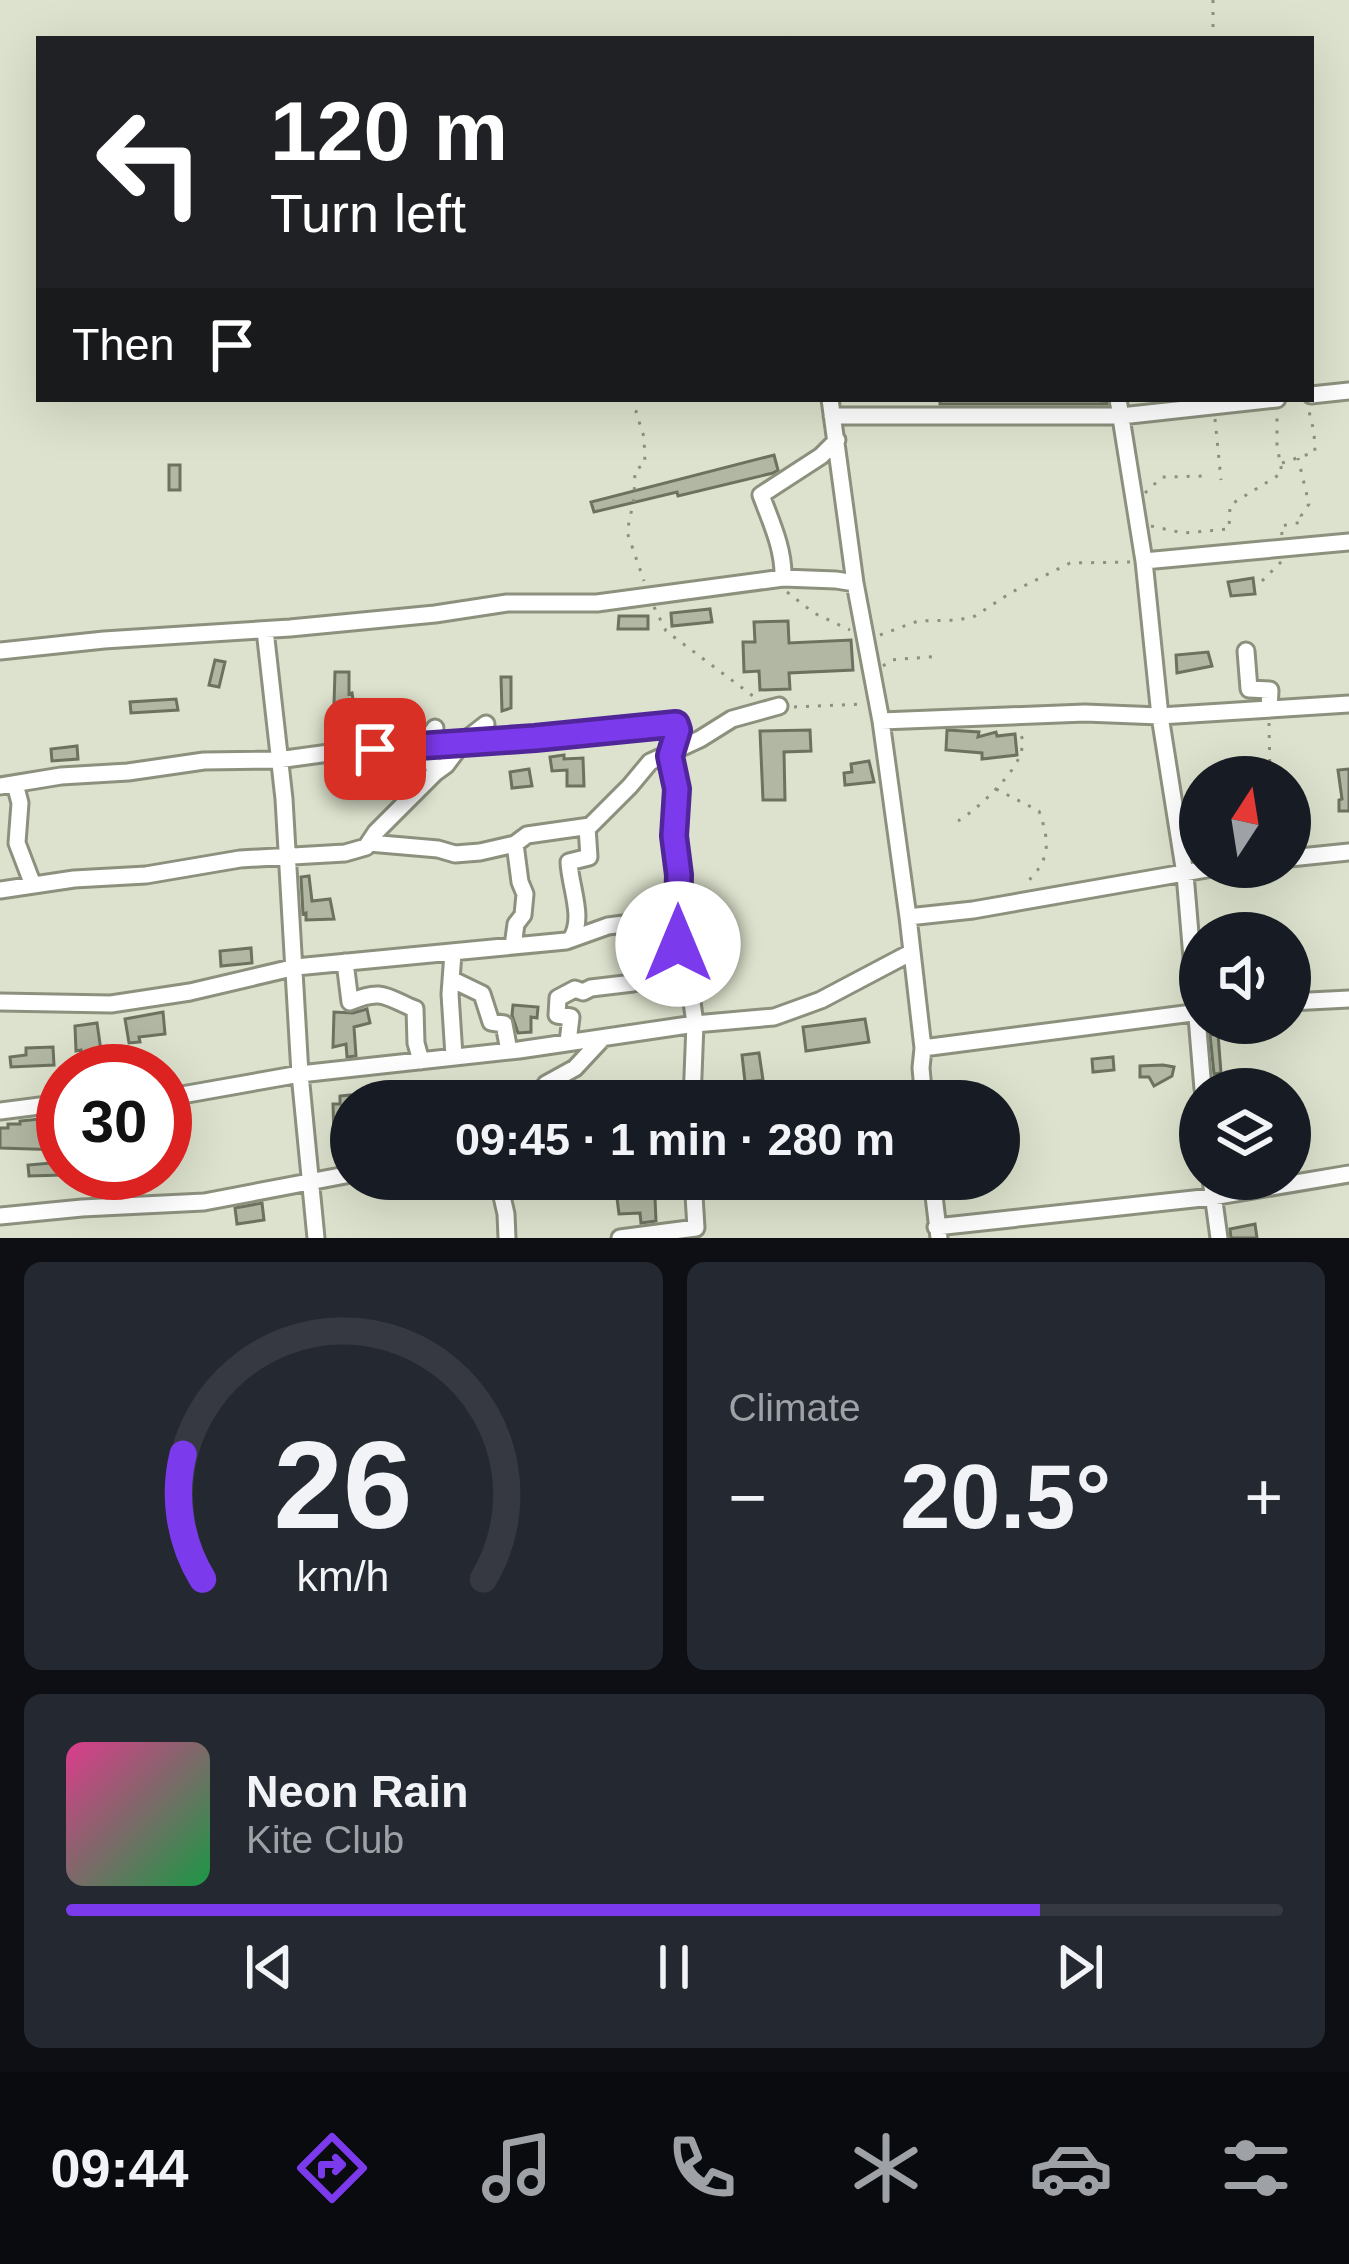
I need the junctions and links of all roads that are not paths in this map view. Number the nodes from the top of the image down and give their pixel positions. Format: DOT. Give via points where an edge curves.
graph roads {
  1 [pos="1349,391"];
  2 [pos="1314,396"];
  3 [pos="1249,402"];
  4 [pos="1120,407"];
  5 [pos="831,408"];
  6 [pos="837,440"];
  7 [pos="1349,542"];
  8 [pos="1144,562"];
  9 [pos="783,578"];
  10 [pos="855,583"];
  11 [pos="265,630"];
  12 [pos="0,651"];
  13 [pos="1246,652"];
  14 [pos="1349,704"];
  15 [pos="779,706"];
  16 [pos="1269,710"];
  17 [pos="1160,716"];
  18 [pos="881,721"];
  19 [pos="486,724"];
  20 [pos="435,728"];
  21 [pos="461,744"];
  22 [pos="429,746"];
  23 [pos="670,753"];
  24 [pos="278,760"];
  25 [pos="435,773"];
  26 [pos="8,785"];
  27 [pos="586,827"];
  28 [pos="1179,836"];
  29 [pos="369,843"];
  30 [pos="515,844"];
  31 [pos="1349,852"];
  32 [pos="288,856"];
  33 [pos="1311,856"];
  34 [pos="1179,875"];
  35 [pos="33,885"];
  36 [pos="0,890"];
  37 [pos="908,917"];
  38 [pos="670,918"];
  39 [pos="571,939"];
  40 [pos="513,946"];
  41 [pos="912,952"];
  42 [pos="453,953"];
  43 [pos="345,962"];
  44 [pos="296,967"];
  45 [pos="686,971"];
  46 [pos="453,980"];
  47 [pos="1349,999"];
  48 [pos="1311,1001"];
  49 [pos="0,1002"];
  50 [pos="1179,1014"];
  51 [pos="695,1024"];
  52 [pos="602,1039"];
  53 [pos="568,1042"];
  54 [pos="923,1048"];
  55 [pos="509,1051"];
  56 [pos="454,1057"];
  57 [pos="421,1061"];
  58 [pos="301,1074"];
  59 [pos="553,1080"];
  60 [pos="693,1080"];
  61 [pos="922,1080"];
  62 [pos="192,1093"];
  63 [pos="36,1106"];
  64 [pos="0,1111"];
  65 [pos="1349,1174"];
  66 [pos="330,1178"];
  67 [pos="1311,1178"];
  68 [pos="310,1182"];
  69 [pos="1179,1193"];
  70 [pos="503,1200"];
  71 [pos="694,1200"];
  72 [pos="934,1200"];
  73 [pos="1214,1200"];
  74 [pos="0,1216"];
  75 [pos="938,1233"];
  76 [pos="316,1238"];
  77 [pos="507,1238"];
  78 [pos="620,1238"];
  79 [pos="1219,1238"];
  1 -- 2 [label="street"];
  3 -- 4 [label="street"];
  4 -- 5 [label="street"];
  4 -- 8 [label="street"];
  5 -- 6 [label="street"];
  6 -- 9 [label="street" via="761,495"];
  6 -- 10 [label="street"];
  7 -- 8 [label="street"];
  8 -- 17 [label="street"];
  9 -- 10 [label="street"];
  9 -- 11 [label="street" via="650,598 507,603"];
  10 -- 18 [label="street"];
  11 -- 12 [label="street"];
  11 -- 24 [label="street"];
  13 -- 16 [label="street" via="1249,689 1270,690"];
  14 -- 16 [label="street"];
  15 -- 23 [label="street" via="732,719"];
  16 -- 17 [label="street"];
  17 -- 18 [label="street"];
  17 -- 28 [label="street"];
  18 -- 37 [label="street"];
  19 -- 21 [label="street"];
  20 -- 22 [label="street"];
  21 -- 22 [label="street"];
  21 -- 23 [label="street" via="669,723 678,730"];
  21 -- 25 [label="street"];
  22 -- 24 [label="street"];
  22 -- 25 [label="street"];
  23 -- 27 [label="street" via="650,762"];
  23 -- 38 [label="street" via="679,875 678,910"];
  24 -- 26 [label="street"];
  24 -- 32 [label="street"];
  25 -- 29 [label="street"];
  26 -- 35 [label="street" via="20,803 17,843"];
  27 -- 30 [label="street"];
  27 -- 39 [label="street" via="589,857 569,862 578,920"];
  29 -- 30 [label="street" via="455,854"];
  29 -- 32 [label="street" via="345,853"];
  30 -- 40 [label="street" via="525,893"];
  31 -- 33 [label="street"];
  32 -- 35 [label="street"];
  32 -- 44 [label="street"];
  34 -- 37 [label="street"];
  35 -- 36 [label="street"];
  37 -- 41 [label="street"];
  38 -- 39 [label="street"];
  38 -- 45 [label="street"];
  39 -- 40 [label="street"];
  40 -- 42 [label="street"];
  41 -- 51 [label="street" via="774,1017"];
  41 -- 54 [label="street"];
  42 -- 43 [label="street"];
  42 -- 46 [label="street"];
  43 -- 44 [label="street"];
  43 -- 57 [label="street" via="350,1002 370,993 415,1009"];
  44 -- 49 [label="street" via="111,1004"];
  44 -- 58 [label="street"];
  45 -- 51 [label="street"];
  45 -- 53 [label="street" via="558,998 557,1015 571,1017"];
  46 -- 55 [label="street" via="482,994 491,1022 503,1024"];
  46 -- 56 [label="street"];
  47 -- 48 [label="street"];
  50 -- 54 [label="street"];
  51 -- 52 [label="street"];
  51 -- 60 [label="street"];
  52 -- 53 [label="street"];
  52 -- 59 [label="street"];
  53 -- 55 [label="street"];
  54 -- 61 [label="street"];
  55 -- 56 [label="street"];
  56 -- 57 [label="street"];
  57 -- 58 [label="street"];
  58 -- 62 [label="street"];
  58 -- 68 [label="street"];
  63 -- 64 [label="street"];
  65 -- 67 [label="street"];
  66 -- 68 [label="street"];
  68 -- 74 [label="street" via="204,1202"];
  68 -- 76 [label="street"];
  69 -- 75 [label="street"];
  70 -- 77 [label="street"];
  71 -- 78 [label="street" via="696,1228"];
  72 -- 75 [label="street"];
  73 -- 79 [label="street"];
}
